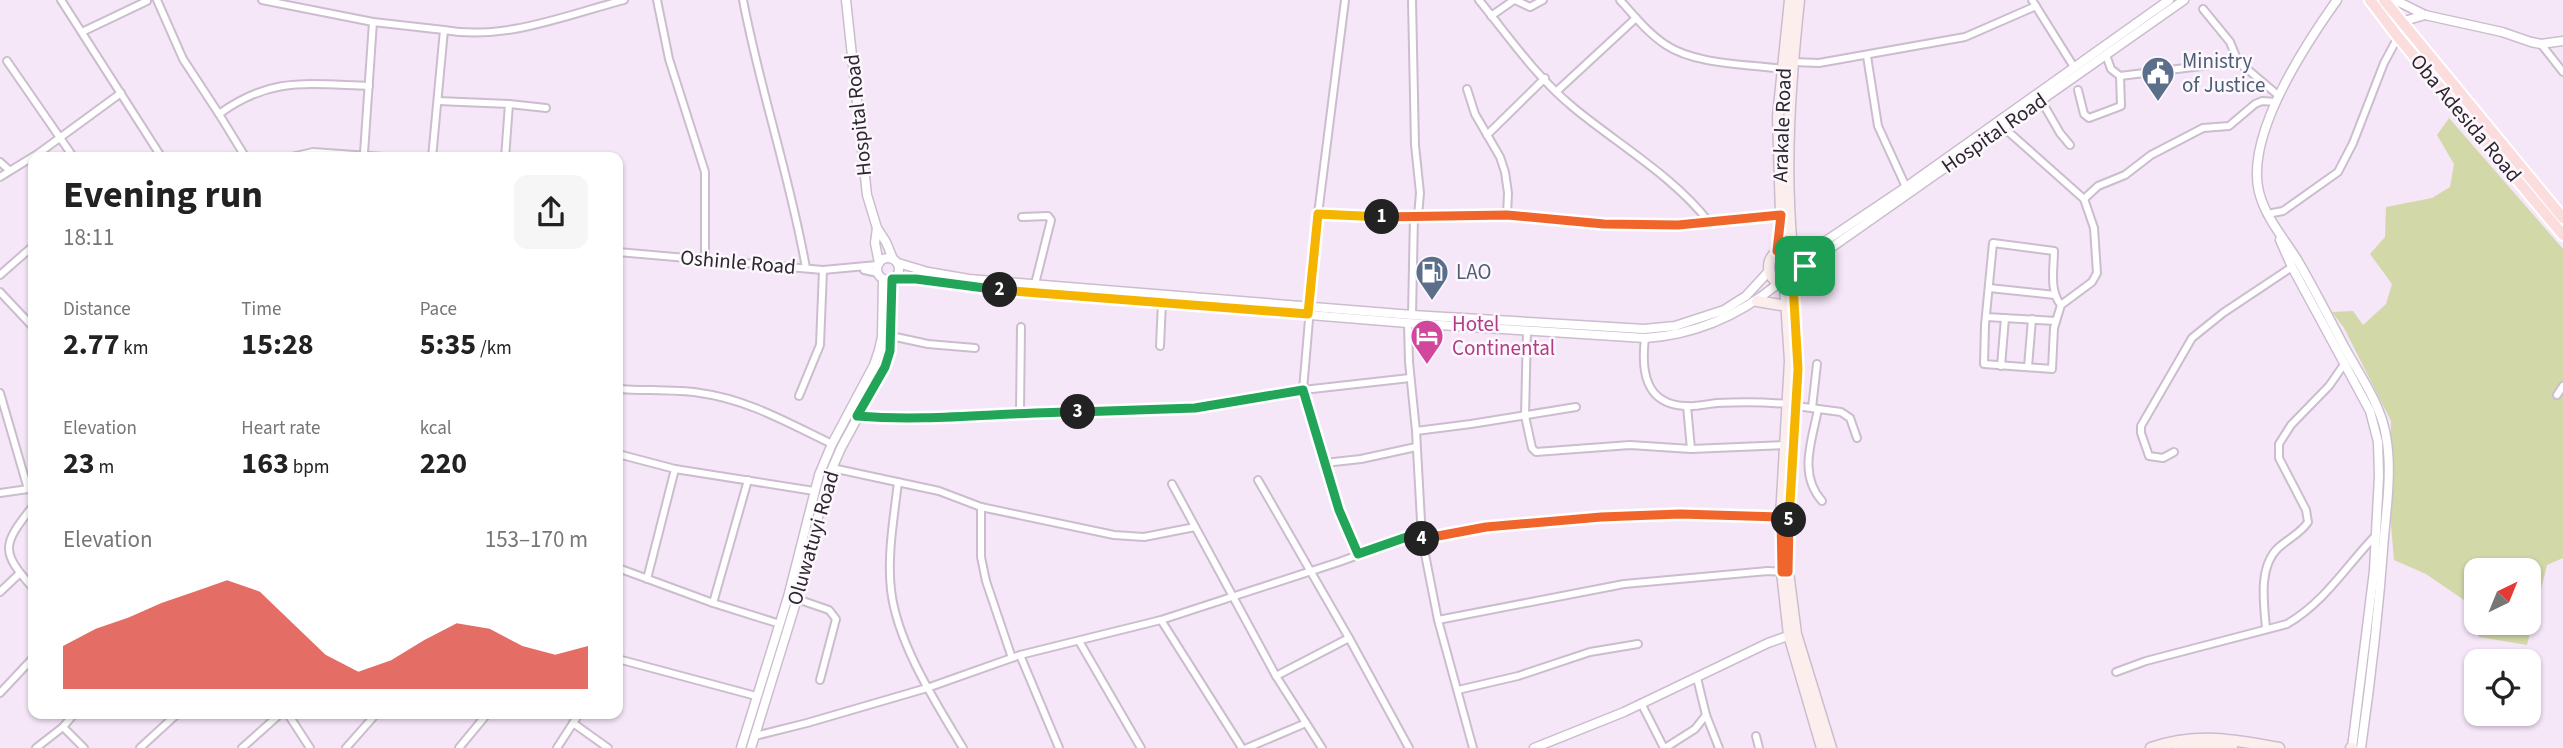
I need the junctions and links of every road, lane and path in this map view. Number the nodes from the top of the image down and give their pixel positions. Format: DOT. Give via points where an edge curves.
graph roads {
  1 [pos="61,0"];
  2 [pos="150,0"];
  3 [pos="262,0"];
  4 [pos="624,0"];
  5 [pos="657,0"];
  6 [pos="743,0"];
  7 [pos="846,0"];
  8 [pos="1345,0"];
  9 [pos="1412,0"];
  10 [pos="1479,0"];
  11 [pos="1515,0"];
  12 [pos="1543,0"];
  13 [pos="1620,0"];
  14 [pos="1790,0"];
  15 [pos="1799,0"];
  16 [pos="2169,0"];
  17 [pos="2184,0"];
  18 [pos="2337,0"];
  19 [pos="2370,0"];
  20 [pos="2384,0"];
  21 [pos="2395,0"];
  22 [pos="2034,3"];
  23 [pos="2203,9"];
  24 [pos="2425,15"];
  25 [pos="1491,16"];
  26 [pos="1636,18"];
  27 [pos="373,22"];
  28 [pos="2404,25"];
  29 [pos="444,30"];
  30 [pos="82,32"];
  31 [pos="2398,37"];
  32 [pos="2563,41"];
  33 [pos="2541,44"];
  34 [pos="2106,55"];
  35 [pos="1867,56"];
  36 [pos="7,61"];
  37 [pos="1792,62"];
  38 [pos="2239,64"];
  39 [pos="2074,67"];
  40 [pos="1783,69"];
  41 [pos="2563,72"];
  42 [pos="2120,76"];
  43 [pos="1545,78"];
  44 [pos="369,86"];
  45 [pos="1466,89"];
  46 [pos="2078,90"];
  47 [pos="1557,91"];
  48 [pos="121,93"];
  49 [pos="2278,99"];
  50 [pos="2041,100"];
  51 [pos="438,101"];
  52 [pos="509,104"];
  53 [pos="546,108"];
  54 [pos="219,114"];
  55 [pos="2003,127"];
  56 [pos="1487,135"];
  57 [pos="61,137"];
  58 [pos="2070,145"];
  59 [pos="37,152"];
  60 [pos="70,152"];
  61 [pos="158,152"];
  62 [pos="242,152"];
  63 [pos="364,152"];
  64 [pos="433,152"];
  65 [pos="505,152"];
  66 [pos="28,158"];
  67 [pos="0,162"];
  68 [pos="9,170"];
  69 [pos="0,177"];
  70 [pos="1906,187"];
  71 [pos="2084,200"];
  72 [pos="2283,211"];
  73 [pos="1318,214"];
  74 [pos="2267,214"];
  75 [pos="1507,215"];
  76 [pos="1781,215"];
  77 [pos="1416,216"];
  78 [pos="1022,218"];
  79 [pos="2563,218"];
  80 [pos="1709,222"];
  81 [pos="877,228"];
  82 [pos="2276,230"];
  83 [pos="2563,235"];
  84 [pos="28,250"];
  85 [pos="1777,251"];
  86 [pos="1795,251"];
  87 [pos="623,252"];
  88 [pos="705,260"];
  89 [pos="895,261"];
  90 [pos="1805,266"];
  91 [pos="2292,267"];
  92 [pos="806,268"];
  93 [pos="823,270"];
  94 [pos="1769,271"];
  95 [pos="884,273"];
  96 [pos="0,275"];
  97 [pos="1035,284"];
  98 [pos="1786,284"];
  99 [pos="1989,288"];
  100 [pos="0,292"];
  101 [pos="2055,295"];
  102 [pos="1757,301"];
  103 [pos="1162,302"];
  104 [pos="2061,305"];
  105 [pos="1787,306"];
  106 [pos="1309,310"];
  107 [pos="1986,317"];
  108 [pos="1410,318"];
  109 [pos="2005,318"];
  110 [pos="2032,319"];
  111 [pos="2056,321"];
  112 [pos="28,322"];
  113 [pos="1021,327"];
  114 [pos="1527,330"];
  115 [pos="886,337"];
  116 [pos="1645,338"];
  117 [pos="1160,346"];
  118 [pos="975,348"];
  119 [pos="2345,363"];
  120 [pos="1817,364"];
  121 [pos="2001,366"];
  122 [pos="2028,367"];
  123 [pos="1410,378"];
  124 [pos="2563,386"];
  125 [pos="623,389"];
  126 [pos="1303,390"];
  127 [pos="0,393"];
  128 [pos="2557,395"];
  129 [pos="799,396"];
  130 [pos="1792,405"];
  131 [pos="1687,406"];
  132 [pos="1576,407"];
  133 [pos="1815,409"];
  134 [pos="1020,412"];
  135 [pos="857,416"];
  136 [pos="1525,416"];
  137 [pos="4,418"];
  138 [pos="1416,430"];
  139 [pos="1857,438"];
  140 [pos="832,444"];
  141 [pos="1784,445"];
  142 [pos="1416,447"];
  143 [pos="1691,449"];
  144 [pos="2174,452"];
  145 [pos="623,455"];
  146 [pos="1324,463"];
  147 [pos="832,468"];
  148 [pos="675,469"];
  149 [pos="1258,480"];
  150 [pos="28,481"];
  151 [pos="748,481"];
  152 [pos="898,482"];
  153 [pos="1172,484"];
  154 [pos="28,489"];
  155 [pos="814,491"];
  156 [pos="0,493"];
  157 [pos="1822,501"];
  158 [pos="981,507"];
  159 [pos="28,512"];
  160 [pos="1781,517"];
  161 [pos="1195,527"];
  162 [pos="2377,534"];
  163 [pos="1422,535"];
  164 [pos="4,552"];
  165 [pos="1358,554"];
  166 [pos="623,570"];
  167 [pos="1312,570"];
  168 [pos="1785,572"];
  169 [pos="19,574"];
  170 [pos="647,579"];
  171 [pos="28,583"];
  172 [pos="0,592"];
  173 [pos="1235,598"];
  174 [pos="797,599"];
  175 [pos="713,603"];
  176 [pos="1438,620"];
  177 [pos="1161,621"];
  178 [pos="780,624"];
  179 [pos="2266,629"];
  180 [pos="1793,635"];
  181 [pos="1349,638"];
  182 [pos="1079,641"];
  183 [pos="1638,644"];
  184 [pos="1016,656"];
  185 [pos="623,660"];
  186 [pos="28,663"];
  187 [pos="2116,672"];
  188 [pos="1276,676"];
  189 [pos="1697,678"];
  190 [pos="820,680"];
  191 [pos="927,688"];
  192 [pos="1458,690"];
  193 [pos="0,692"];
  194 [pos="756,696"];
  195 [pos="1641,703"];
  196 [pos="1706,715"];
  197 [pos="70,719"];
  198 [pos="172,719"];
  199 [pos="274,719"];
  200 [pos="291,719"];
  201 [pos="372,719"];
  202 [pos="483,719"];
  203 [pos="576,719"];
  204 [pos="573,723"];
  205 [pos="1306,723"];
  206 [pos="63,727"];
  207 [pos="755,736"];
  208 [pos="1756,736"];
  209 [pos="36,748"];
  210 [pos="84,748"];
  211 [pos="141,748"];
  212 [pos="242,748"];
  213 [pos="310,748"];
  214 [pos="346,748"];
  215 [pos="459,748"];
  216 [pos="557,748"];
  217 [pos="608,748"];
  218 [pos="741,748"];
  219 [pos="751,748"];
  220 [pos="962,748"];
  221 [pos="1059,748"];
  222 [pos="1141,748"];
  223 [pos="1245,748"];
  224 [pos="1322,748"];
  225 [pos="1409,748"];
  226 [pos="1474,748"];
  227 [pos="1534,748"];
  228 [pos="1665,748"];
  229 [pos="1720,748"];
  230 [pos="1759,748"];
  231 [pos="1822,748"];
  232 [pos="1831,748"];
  233 [pos="2151,748"];
  234 [pos="2177,748"];
  235 [pos="2239,748"];
  236 [pos="2279,748"];
  237 [pos="2352,748"];
  238 [pos="2361,748"];
  1 -- 30 [label="street"];
  2 -- 30 [label="street"];
  2 -- 54 [label="street"];
  3 -- 27 [label="street"];
  4 -- 29 [label="street" via="508,31"];
  5 -- 88 [label="street" via="669,59 705,172"];
  6 -- 92 [label="street"];
  7 -- 81 [label="street, Hospital Road" via="867,195"];
  8 -- 73 [label="street"];
  9 -- 77 [label="street" via="1420,193"];
  10 -- 25 [label="street"];
  11 -- 12 [label="street" via="1530,7"];
  11 -- 25 [label="street"];
  13 -- 26 [label="street"];
  14 -- 40 [label="main road, Arakale Road"];
  15 -- 37 [label="main road, Arakale Road"];
  16 -- 39 [label="street, Hospital Road"];
  17 -- 34 [label="street, Hospital Road"];
  18 -- 49 [label="street" via="2312,34"];
  19 -- 31 [label="main road, Oba Adesida Road"];
  20 -- 28 [label="main road, Oba Adesida Road"];
  21 -- 24 [label="street"];
  22 -- 35 [label="street" via="1965,37"];
  22 -- 39 [label="street"];
  23 -- 38 [label="street" via="2230,42"];
  24 -- 28 [label="street"];
  24 -- 33 [label="street"];
  25 -- 43 [label="street"];
  26 -- 40 [label="street" via="1667,46 1686,55"];
  26 -- 47 [label="street"];
  27 -- 29 [label="street"];
  27 -- 44 [label="street"];
  28 -- 31 [label="street"];
  28 -- 79 [label="main road, Oba Adesida Road"];
  29 -- 51 [label="street"];
  30 -- 48 [label="street"];
  31 -- 72 [label="street" via="2343,166"];
  31 -- 83 [label="main road, Oba Adesida Road"];
  32 -- 33 [label="street"];
  33 -- 41 [label="street"];
  34 -- 42 [label="street" via="2111,69"];
  34 -- 50 [label="street, Hospital Road"];
  35 -- 37 [label="street"];
  35 -- 70 [label="street" via="1878,126"];
  36 -- 57 [label="street"];
  37 -- 86 [label="main road, Arakale Road" via="1788,205"];
  38 -- 42 [label="street"];
  38 -- 49 [label="street"];
  39 -- 70 [label="street, Hospital Road"];
  40 -- 76 [label="main road, Arakale Road" via="1778,117"];
  42 -- 46 [label="street" via="2121,106 2097,117 2084,114"];
  43 -- 47 [label="street"];
  43 -- 56 [label="street"];
  44 -- 54 [label="street" via="288,83 257,91"];
  44 -- 63 [label="street"];
  45 -- 56 [label="street"];
  47 -- 80 [label="street" via="1667,180"];
  48 -- 57 [label="street"];
  48 -- 61 [label="street"];
  49 -- 71 [label="street" via="2255,104 2229,126 2203,128 2151,155 2125,175 2098,186"];
  49 -- 74 [label="street" via="2258,165 2258,190"];
  50 -- 55 [label="street, Hospital Road"];
  50 -- 58 [label="street"];
  51 -- 52 [label="street"];
  51 -- 64 [label="street"];
  52 -- 53 [label="street"];
  52 -- 65 [label="street"];
  54 -- 62 [label="street"];
  55 -- 71 [label="street"];
  55 -- 90 [label="street, Hospital Road"];
  56 -- 75 [label="street" via="1505,172"];
  57 -- 59 [label="street"];
  57 -- 60 [label="street"];
  66 -- 68 [label="street"];
  67 -- 68 [label="street"];
  68 -- 69 [label="street"];
  70 -- 86 [label="street, Hospital Road" via="1827,240"];
  71 -- 104 [label="street" via="2094,228 2097,273"];
  72 -- 74 [label="street"];
  72 -- 82 [label="street"];
  73 -- 77 [label="street"];
  73 -- 106 [label="street"];
  74 -- 82 [label="street"];
  75 -- 77 [label="street"];
  75 -- 80 [label="street" via="1604,224"];
  76 -- 80 [label="street"];
  76 -- 85 [label="main road, Arakale Road"];
  77 -- 108 [label="street"];
  78 -- 97 [label="street" via="1048,216 1051,220"];
  81 -- 89 [label="street"];
  81 -- 95 [label="street" via="875,243"];
  82 -- 91 [label="street"];
  82 -- 238 [label="street" via="2372,397 2386,438 2384,549"];
  84 -- 96 [label="street"];
  85 -- 86 [label="main road"];
  85 -- 94 [label="main road"];
  86 -- 90 [label="main road"];
  87 -- 88 [label="street, Oshinle Road"];
  88 -- 92 [label="street, Oshinle Road"];
  89 -- 95 [label="street" via="899,271"];
  89 -- 95 [label="street" via="884,258"];
  89 -- 97 [label="street" via="950,276"];
  90 -- 98 [label="main road" via="1804,274"];
  91 -- 119 [label="street"];
  91 -- 144 [label="street" via="2208,324 2181,354 2141,426 2150,456 2163,458"];
  92 -- 93 [label="street, Oshinle Road"];
  93 -- 95 [label="street, Oshinle Road" via="859,268"];
  93 -- 129 [label="street" via="820,345"];
  94 -- 98 [label="main road" via="1772,278"];
  94 -- 108 [label="street" via="1746,296 1724,310 1675,326 1619,329"];
  95 -- 103 [label="street" via="1013,291"];
  95 -- 115 [label="street"];
  97 -- 106 [label="street"];
  98 -- 102 [label="street"];
  98 -- 105 [label="main road"];
  98 -- 130 [label="main road" via="1798,369"];
  99 -- 101 [label="street"];
  99 -- 101 [label="street" via="1993,243 2054,251"];
  99 -- 107 [label="street"];
  100 -- 112 [label="street"];
  101 -- 104 [label="street"];
  102 -- 105 [label="main road"];
  102 -- 116 [label="street" via="1690,330"];
  103 -- 106 [label="street"];
  103 -- 117 [label="street"];
  104 -- 111 [label="street"];
  105 -- 130 [label="main road"];
  106 -- 108 [label="street"];
  106 -- 126 [label="street"];
  107 -- 109 [label="street"];
  107 -- 121 [label="street" via="1984,364"];
  108 -- 114 [label="street"];
  108 -- 123 [label="street"];
  109 -- 110 [label="street"];
  109 -- 121 [label="street"];
  110 -- 111 [label="street"];
  110 -- 122 [label="street"];
  111 -- 122 [label="street" via="2052,369"];
  113 -- 134 [label="street"];
  114 -- 116 [label="street"];
  114 -- 136 [label="street"];
  115 -- 118 [label="street"];
  115 -- 135 [label="street, Oluwatuyi Road" via="885,367"];
  115 -- 140 [label="street, Oluwatuyi Road"];
  116 -- 131 [label="street" via="1645,367 1652,392 1665,403"];
  119 -- 162 [label="street" via="2370,411 2378,442"];
  119 -- 179 [label="street" via="2279,444 2278,458 2306,510 2308,523 2269,559 2264,593"];
  120 -- 133 [label="street"];
  121 -- 122 [label="street"];
  123 -- 126 [label="street"];
  123 -- 138 [label="street"];
  124 -- 128 [label="street"];
  125 -- 140 [label="street" via="716,396 764,411"];
  126 -- 134 [label="street" via="1195,408"];
  126 -- 146 [label="street"];
  127 -- 137 [label="street"];
  130 -- 131 [label="street"];
  130 -- 133 [label="street"];
  130 -- 141 [label="main road"];
  130 -- 168 [label="main road"];
  131 -- 143 [label="street"];
  132 -- 136 [label="street"];
  133 -- 139 [label="street" via="1846,415"];
  133 -- 157 [label="street" via="1808,471 1812,490"];
  134 -- 135 [label="street"];
  135 -- 147 [label="street, Oluwatuyi Road"];
  136 -- 138 [label="street"];
  136 -- 143 [label="street" via="1536,452 1630,445"];
  137 -- 150 [label="street"];
  138 -- 142 [label="street"];
  140 -- 155 [label="street, Oluwatuyi Road"];
  141 -- 143 [label="street"];
  141 -- 160 [label="main road"];
  142 -- 146 [label="street"];
  142 -- 163 [label="street"];
  145 -- 148 [label="street"];
  146 -- 165 [label="street"];
  147 -- 152 [label="street"];
  147 -- 174 [label="street, Oluwatuyi Road"];
  148 -- 151 [label="street"];
  148 -- 170 [label="street"];
  149 -- 167 [label="street"];
  151 -- 155 [label="street"];
  151 -- 175 [label="street"];
  152 -- 158 [label="street"];
  152 -- 191 [label="street" via="891,593"];
  153 -- 161 [label="street"];
  154 -- 156 [label="street"];
  155 -- 178 [label="street, Oluwatuyi Road"];
  158 -- 161 [label="street" via="1114,535 1143,537"];
  158 -- 184 [label="street" via="986,581"];
  159 -- 164 [label="street" via="8,538"];
  160 -- 163 [label="street" via="1601,517"];
  160 -- 168 [label="main road"];
  161 -- 173 [label="street"];
  162 -- 179 [label="street" via="2306,613"];
  162 -- 237 [label="street"];
  163 -- 165 [label="street"];
  163 -- 176 [label="street"];
  164 -- 169 [label="street"];
  165 -- 167 [label="street"];
  166 -- 170 [label="street"];
  167 -- 173 [label="street"];
  167 -- 181 [label="street"];
  168 -- 176 [label="street" via="1624,584"];
  168 -- 180 [label="main road"];
  169 -- 171 [label="street"];
  169 -- 172 [label="street"];
  170 -- 175 [label="street"];
  173 -- 177 [label="street"];
  173 -- 188 [label="street"];
  174 -- 190 [label="street" via="829,610 836,619"];
  174 -- 207 [label="street, Oluwatuyi Road"];
  175 -- 178 [label="street"];
  176 -- 192 [label="street"];
  177 -- 182 [label="street"];
  177 -- 223 [label="street"];
  178 -- 194 [label="street, Oluwatuyi Road"];
  179 -- 187 [label="street"];
  180 -- 189 [label="street"];
  180 -- 231 [label="main road"];
  180 -- 232 [label="main road"];
  181 -- 188 [label="street"];
  181 -- 225 [label="street"];
  182 -- 184 [label="street"];
  182 -- 222 [label="street"];
  183 -- 192 [label="street" via="1590,652"];
  184 -- 191 [label="street"];
  184 -- 221 [label="street"];
  185 -- 194 [label="street"];
  186 -- 193 [label="street"];
  188 -- 205 [label="street"];
  189 -- 195 [label="street"];
  189 -- 196 [label="street"];
  191 -- 207 [label="street"];
  191 -- 220 [label="street"];
  192 -- 226 [label="street"];
  194 -- 218 [label="street, Oluwatuyi Road"];
  195 -- 227 [label="street"];
  195 -- 228 [label="street"];
  196 -- 228 [label="street" via="1695,729"];
  196 -- 229 [label="street"];
  197 -- 206 [label="street"];
  198 -- 211 [label="street"];
  199 -- 212 [label="street"];
  200 -- 213 [label="street"];
  201 -- 214 [label="street"];
  202 -- 215 [label="street"];
  203 -- 204 [label="street"];
  204 -- 216 [label="street"];
  204 -- 217 [label="street"];
  205 -- 223 [label="street"];
  205 -- 224 [label="street"];
  206 -- 209 [label="street"];
  206 -- 210 [label="street"];
  207 -- 219 [label="street, Oluwatuyi Road"];
  208 -- 230 [label="street"];
  233 -- 236 [label="main road" via="2207,737"];
  234 -- 235 [label="main road"];
}
